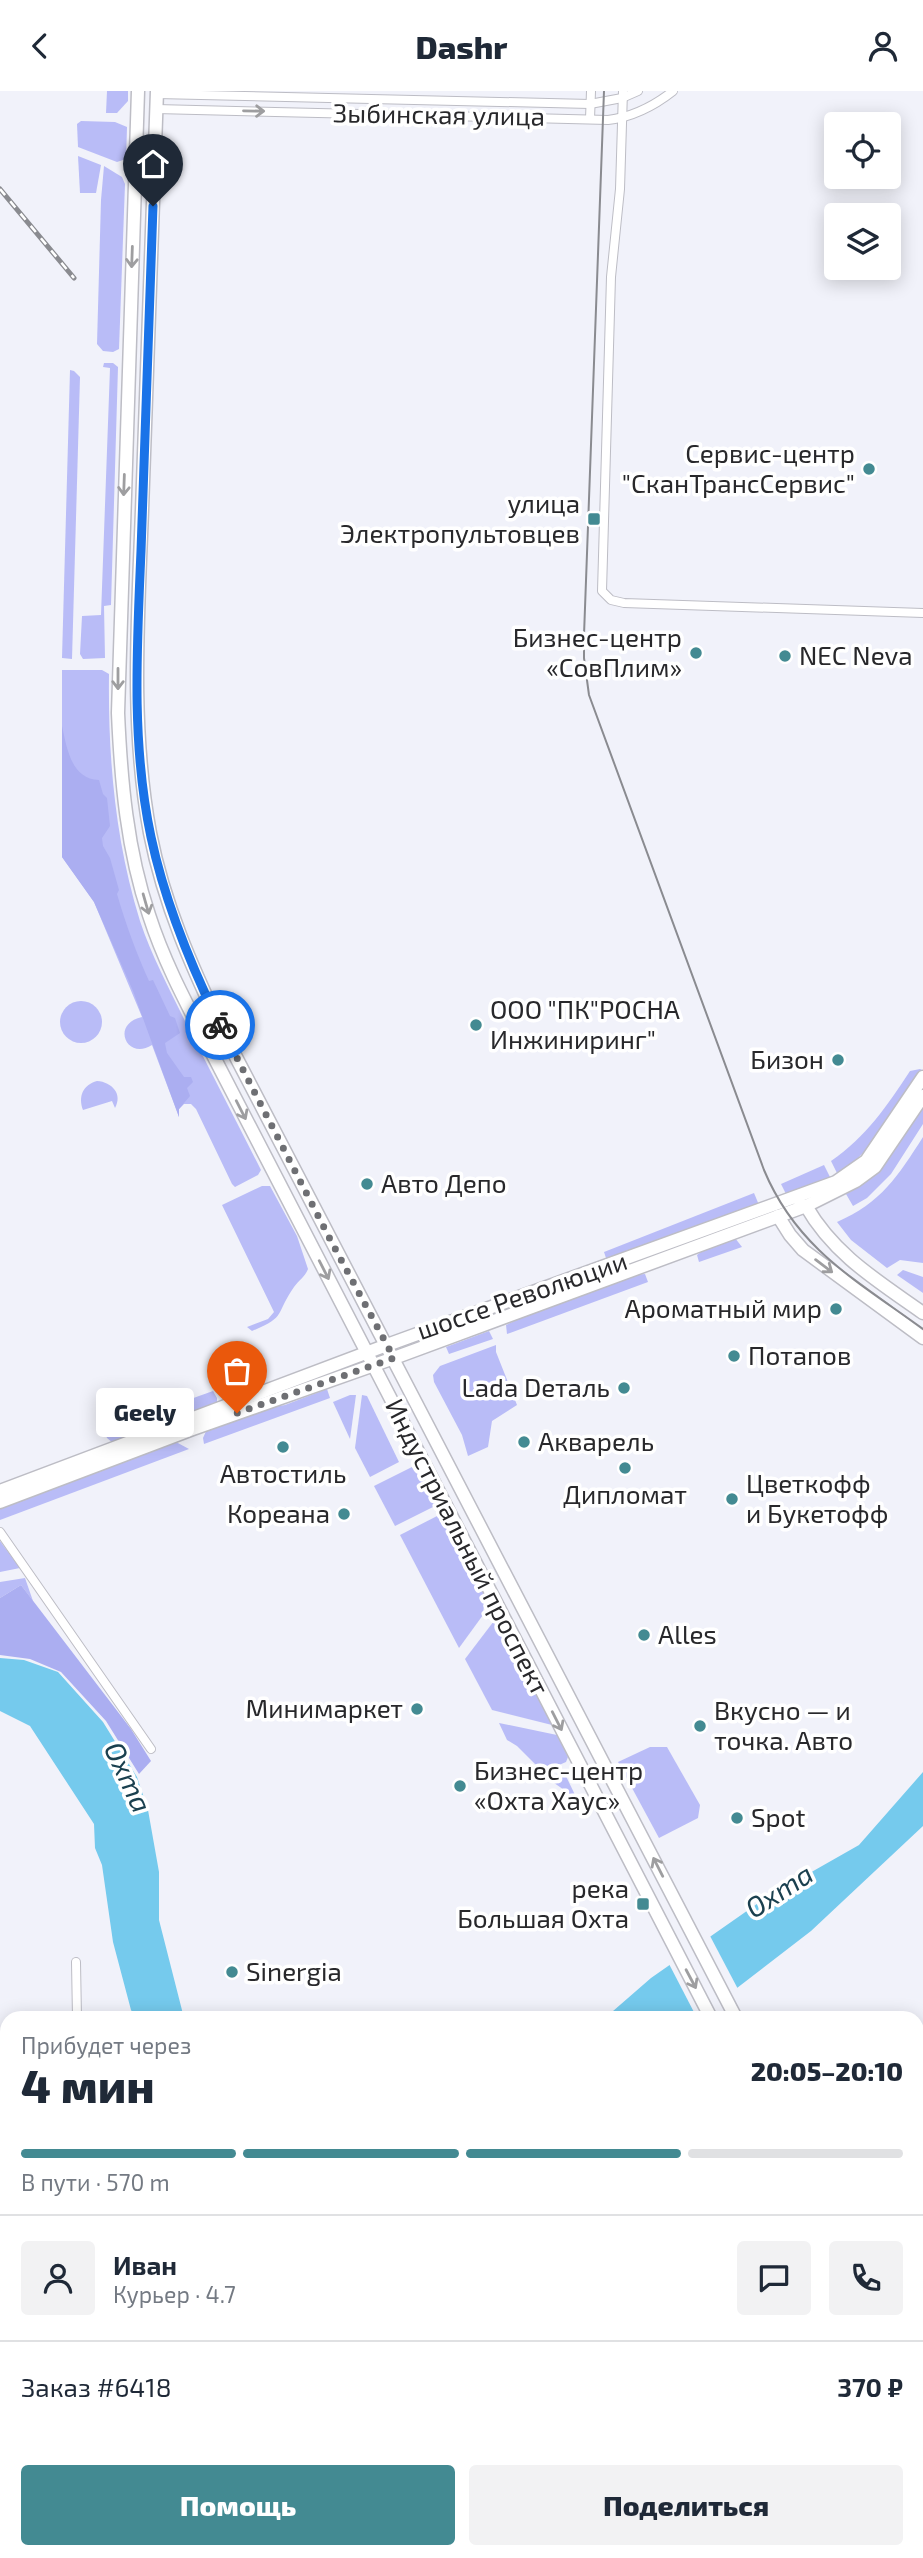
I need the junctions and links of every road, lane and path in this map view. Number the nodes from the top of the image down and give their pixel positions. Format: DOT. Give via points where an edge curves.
graph roads {
  1 [pos="138,91"];
  2 [pos="591,91"];
  3 [pos="638,91"];
  4 [pos="673,91"];
  5 [pos="157,92"];
  6 [pos="623,94"];
  7 [pos="590,104"];
  8 [pos="156,109"];
  9 [pos="622,118"];
  10 [pos="590,119"];
  11 [pos="923,613"];
  12 [pos="923,1077"];
  13 [pos="923,1096"];
  14 [pos="786,1201"];
  15 [pos="806,1206"];
  16 [pos="778,1216"];
  17 [pos="923,1313"];
  18 [pos="923,1338"];
  19 [pos="387,1345"];
  20 [pos="366,1353"];
  21 [pos="394,1358"];
  22 [pos="373,1366"];
  23 [pos="0,1491"];
  24 [pos="0,1502"];
  25 [pos="0,1532"];
  26 [pos="152,1749"];
  27 [pos="687,1923"];
  28 [pos="668,1935"];
  29 [pos="76,1962"];
  30 [pos="728,2003"];
  31 [pos="77,2011"];
  32 [pos="708,2011"];
  33 [pos="716,2011"];
  34 [pos="732,2011"];
  1 -- 20 [label="main road, Индустриальный проспект, one-way" via="118,689 120,761 130,842 148,913 171,973"];
  2 -- 7 [label="street"];
  3 -- 6 [label="street, Зыбинская улица"];
  4 -- 9 [label="street, Зыбинская улица"];
  5 -- 7 [label="street, Зыбинская улица"];
  5 -- 8 [label="main road, Индустриальный проспект"];
  6 -- 7 [label="street, Зыбинская улица"];
  6 -- 9 [label="street"];
  7 -- 10 [label="street"];
  8 -- 10 [label="street, Зыбинская улица, one-way"];
  8 -- 19 [label="main road, Индустриальный проспект" via="137,731 150,835 168,902 200,985"];
  9 -- 10 [label="street, Зыбинская улица"];
  9 -- 11 [label="street" via="611,277 602,591 611,600 624,603"];
  12 -- 14 [label="main road, шоссе Революции" via="866,1161 836,1182"];
  13 -- 15 [label="main road, шоссе Революции" via="875,1167"];
  14 -- 15 [label="main road"];
  14 -- 16 [label="main road"];
  14 -- 19 [label="main road, шоссе Революции"];
  15 -- 16 [label="main road, шоссе Революции"];
  15 -- 17 [label="main road" via="833,1245"];
  16 -- 18 [label="main road, one-way" via="803,1250"];
  16 -- 21 [label="main road, шоссе Революции"];
  19 -- 20 [label="main road, шоссе Революции"];
  19 -- 21 [label="main road, Индустриальный проспект"];
  20 -- 22 [label="main road, Индустриальный проспект"];
  20 -- 23 [label="main road, шоссе Революции"];
  21 -- 22 [label="main road, шоссе Революции"];
  27 -- 21 [label="main road, Индустриальный проспект, one-way"];
  22 -- 24 [label="main road, шоссе Революции"];
  22 -- 28 [label="main road, Индустриальный проспект, one-way"];
  25 -- 26 [label="street"];
  27 -- 28 [label="main road"];
  27 -- 30 [label="main road, Индустриальный проспект"];
  28 -- 32 [label="main road, Индустриальный проспект, one-way"];
  29 -- 31 [label="street"];
  30 -- 33 [label="main road"];
  30 -- 34 [label="main road"];
}
